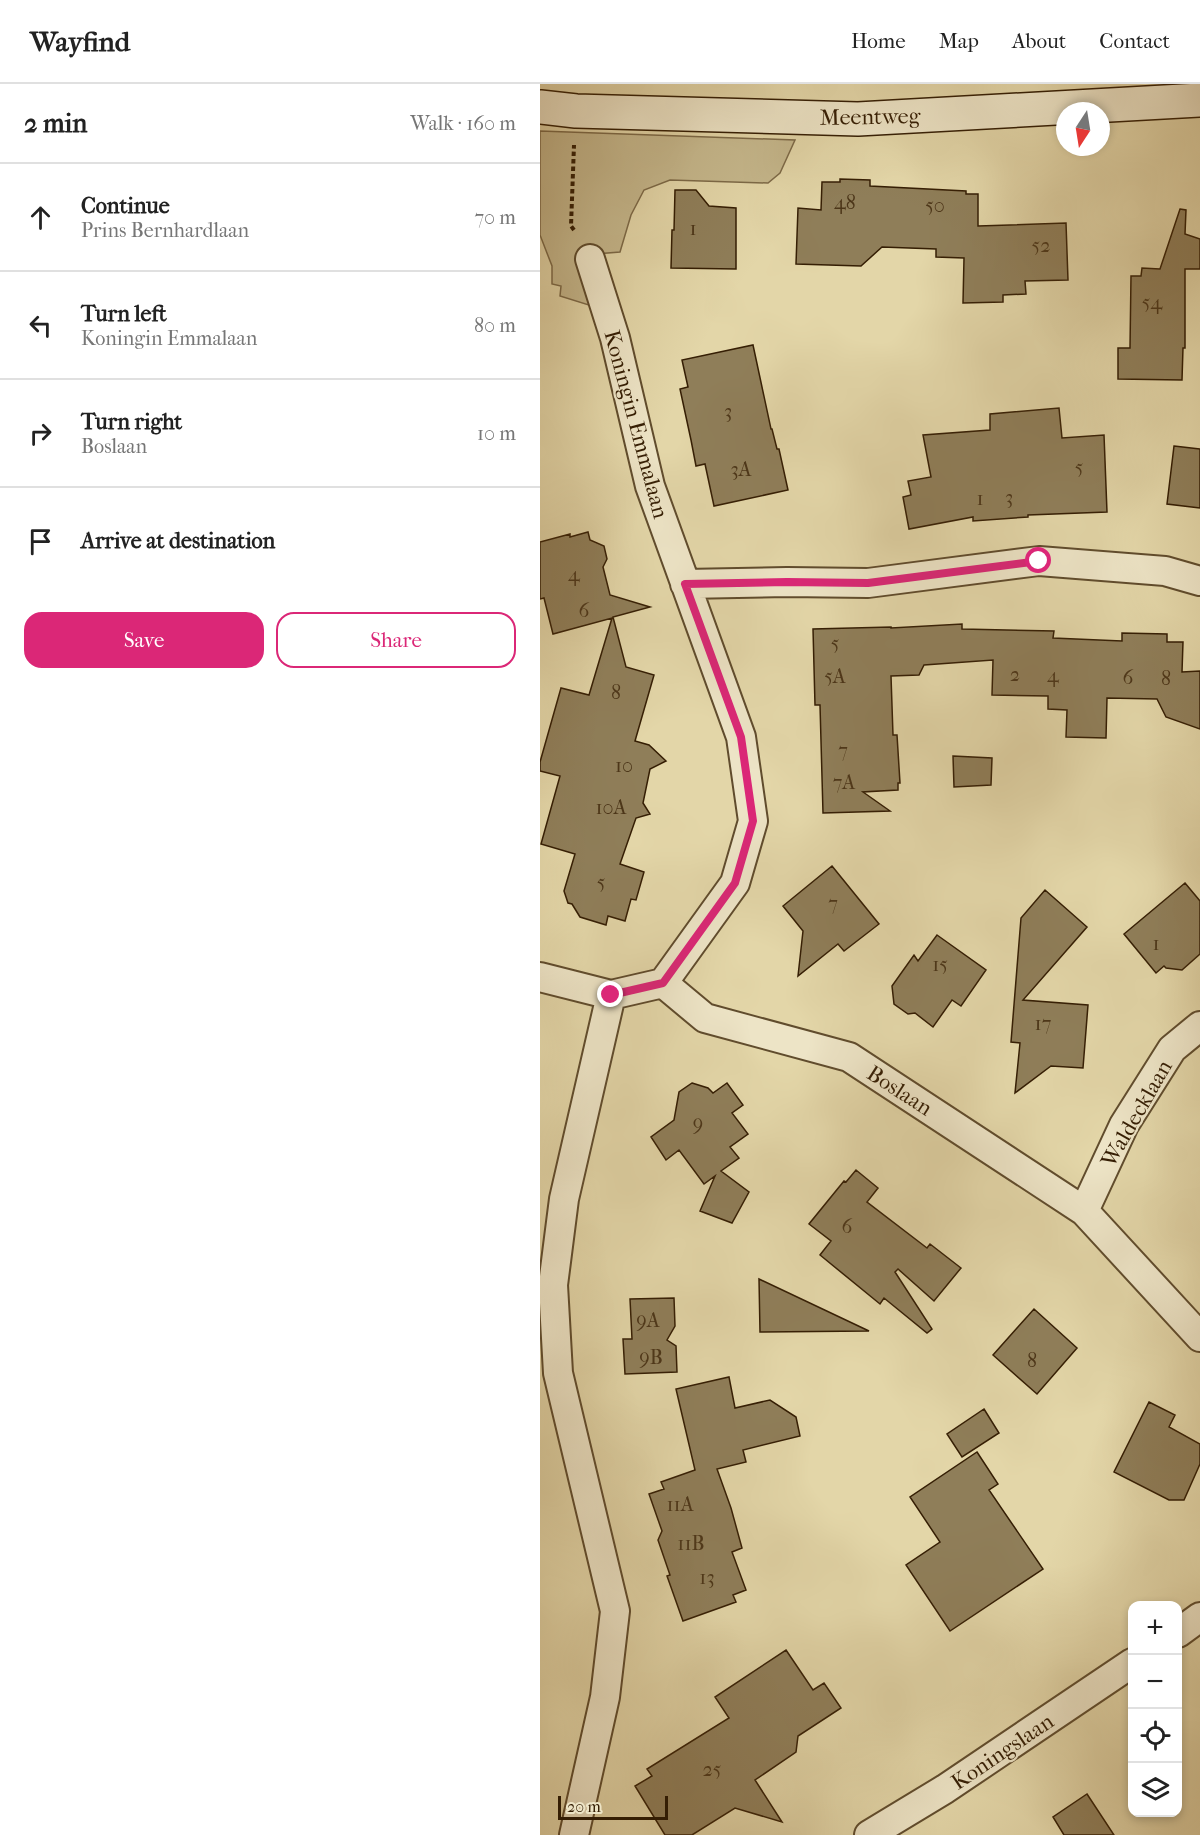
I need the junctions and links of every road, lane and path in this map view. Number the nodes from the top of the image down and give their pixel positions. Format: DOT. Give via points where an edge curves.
graph roads {
  1 [pos="1200,100"];
  2 [pos="540,107"];
  3 [pos="576,111"];
  4 [pos="590,259"];
  5 [pos="1200,581"];
  6 [pos="685,584"];
  7 [pos="540,976"];
  8 [pos="663,983"];
  9 [pos="611,995"];
  10 [pos="1200,1026"];
  11 [pos="1084,1211"];
  12 [pos="1200,1337"];
  13 [pos="1200,1617"];
  14 [pos="1182,1629"];
  15 [pos="1128,1666"];
  16 [pos="574,1835"];
  17 [pos="869,1835"];
  1 -- 3 [label="main road, Meentweg" via="858,119"];
  2 -- 3 [label="main road, Meentweg"];
  3 -- 4 [label="path" via="572,226"];
  4 -- 6 [label="street, Koningin Emmalaan" via="615,338 650,486"];
  5 -- 6 [label="street" via="1165,571 1039,561 868,583"];
  6 -- 8 [label="street, Koningin Emmalaan" via="741,737 753,821 735,883"];
  7 -- 9 [label="street"];
  8 -- 9 [label="street"];
  8 -- 11 [label="street, Boslaan" via="705,1018 849,1057"];
  9 -- 16 [label="street" via="564,1199 553,1285 558,1373 615,1611 605,1697"];
  10 -- 11 [label="street, Waldecklaan" via="1172,1049 1124,1125"];
  11 -- 12 [label="street, Boslaan"];
  13 -- 14 [label="street"];
  15 -- 17 [label="street, Koningslaan" via="945,1789"];
}
